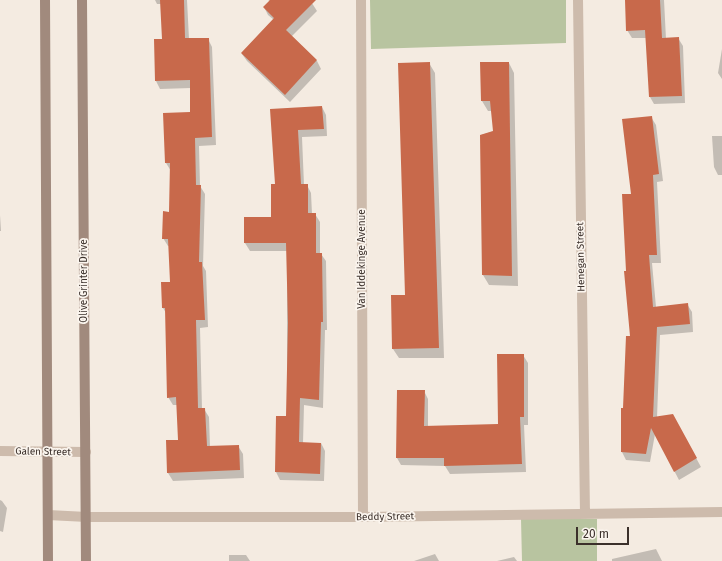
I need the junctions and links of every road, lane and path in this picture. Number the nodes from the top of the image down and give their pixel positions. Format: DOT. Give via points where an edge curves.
graph roads {
  1 [pos="44,0"];
  2 [pos="82,0"];
  3 [pos="361,0"];
  4 [pos="578,0"];
  5 [pos="0,451"];
  6 [pos="48,452"];
  7 [pos="86,452"];
  8 [pos="722,512"];
  9 [pos="584,514"];
  10 [pos="48,515"];
  11 [pos="87,517"];
  12 [pos="363,517"];
  13 [pos="48,561"];
  14 [pos="86,561"];
  1 -- 6 [label="street"];
  2 -- 7 [label="street, Olive Grinter Drive"];
  3 -- 12 [label="street, Van Iddekinge Avenue"];
  4 -- 9 [label="street, Henegan Street"];
  5 -- 6 [label="street, Galen Street"];
  6 -- 7 [label="street, Galen Street"];
  6 -- 10 [label="street"];
  7 -- 11 [label="street, Olive Grinter Drive"];
  8 -- 9 [label="street, Beddy Street"];
  9 -- 12 [label="street, Beddy Street"];
  10 -- 11 [label="street, Beddy Street"];
  10 -- 13 [label="street"];
  11 -- 12 [label="street, Beddy Street"];
  11 -- 14 [label="street, Olive Grinter Drive"];
}
